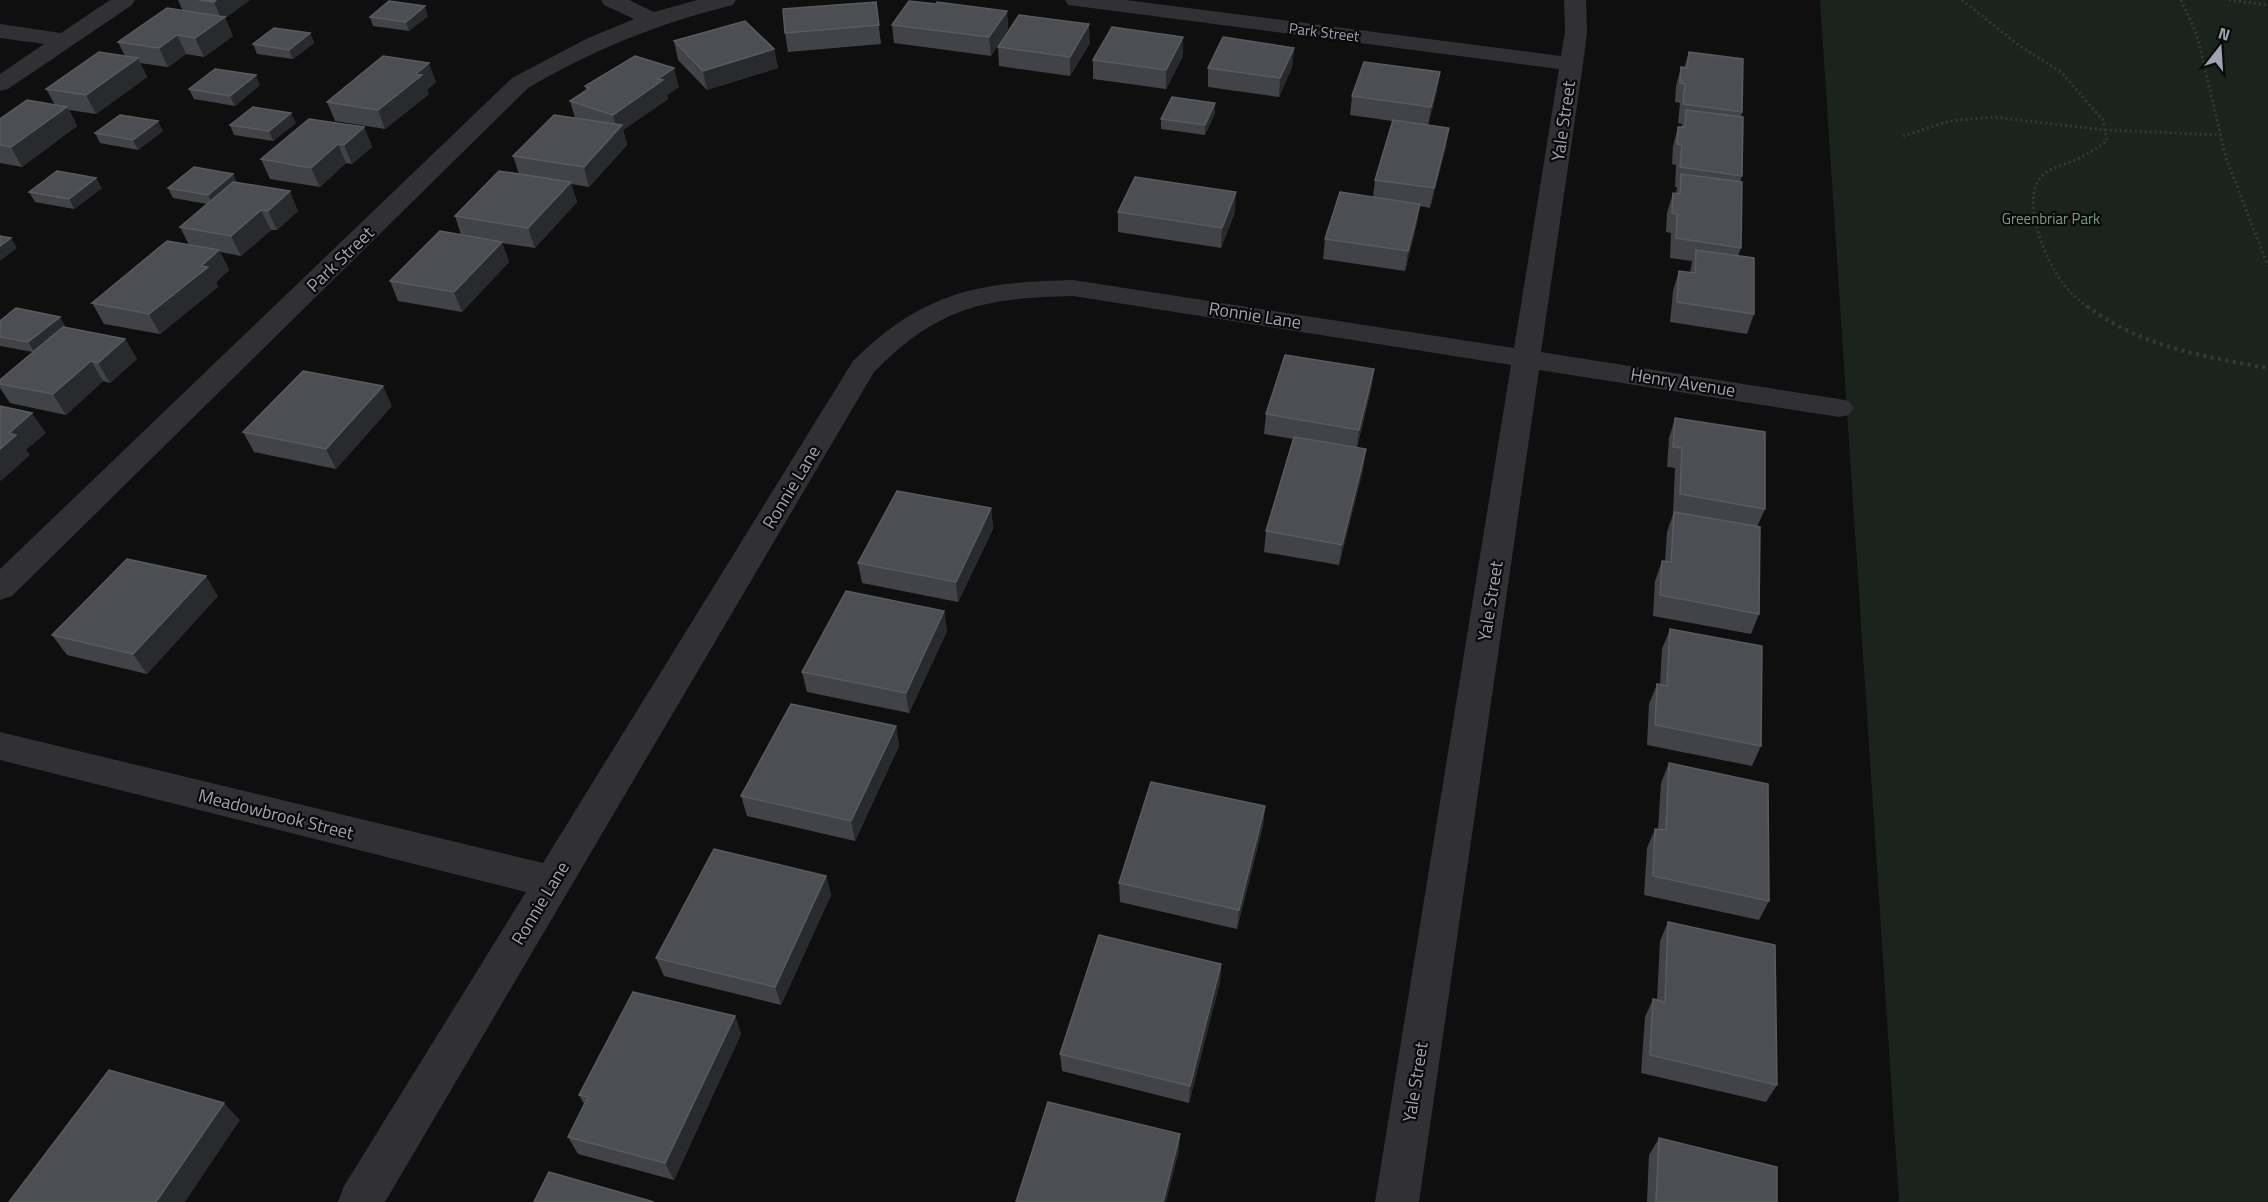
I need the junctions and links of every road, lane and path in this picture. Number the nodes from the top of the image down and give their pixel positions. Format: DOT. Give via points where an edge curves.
graph roads {
  1 [pos="124,0"];
  2 [pos="612,0"];
  3 [pos="725,0"];
  4 [pos="1076,0"];
  5 [pos="1575,0"];
  6 [pos="1962,0"];
  7 [pos="2181,0"];
  8 [pos="2229,0"];
  9 [pos="2268,5"];
  10 [pos="652,20"];
  11 [pos="0,31"];
  12 [pos="64,40"];
  13 [pos="1572,63"];
  14 [pos="0,84"];
  15 [pos="2105,130"];
  16 [pos="2220,135"];
  17 [pos="1903,136"];
  18 [pos="2268,266"];
  19 [pos="1528,357"];
  20 [pos="2268,368"];
  21 [pos="1839,408"];
  22 [pos="0,588"];
  23 [pos="0,746"];
  24 [pos="553,882"];
  25 [pos="360,1202"];
  26 [pos="1397,1202"];
  1 -- 12 [label="street"];
  2 -- 10 [label="street"];
  3 -- 10 [label="street, Park Street"];
  4 -- 13 [label="street, Park Street"];
  5 -- 13 [label="street, Yale Street"];
  6 -- 15 [label="path" via="2013,41 2061,72 2103,120"];
  7 -- 16 [label="path" via="2197,35"];
  8 -- 9 [label="path"];
  10 -- 22 [label="street, Park Street" via="597,41 520,83"];
  11 -- 12 [label="street"];
  12 -- 14 [label="street"];
  13 -- 19 [label="street, Yale Street"];
  15 -- 16 [label="path"];
  15 -- 17 [label="path" via="1994,117 1950,121"];
  15 -- 20 [label="path" via="2107,141 2039,178 2030,204 2042,245 2067,289 2113,325 2153,341 2225,361"];
  16 -- 18 [label="path"];
  19 -- 21 [label="street, Henry Avenue"];
  19 -- 24 [label="street, Ronnie Lane" via="1073,288 993,292 954,302 906,326 863,366"];
  19 -- 26 [label="street, Yale Street"];
  23 -- 24 [label="street, Meadowbrook Street"];
  24 -- 25 [label="street, Ronnie Lane"];
}
